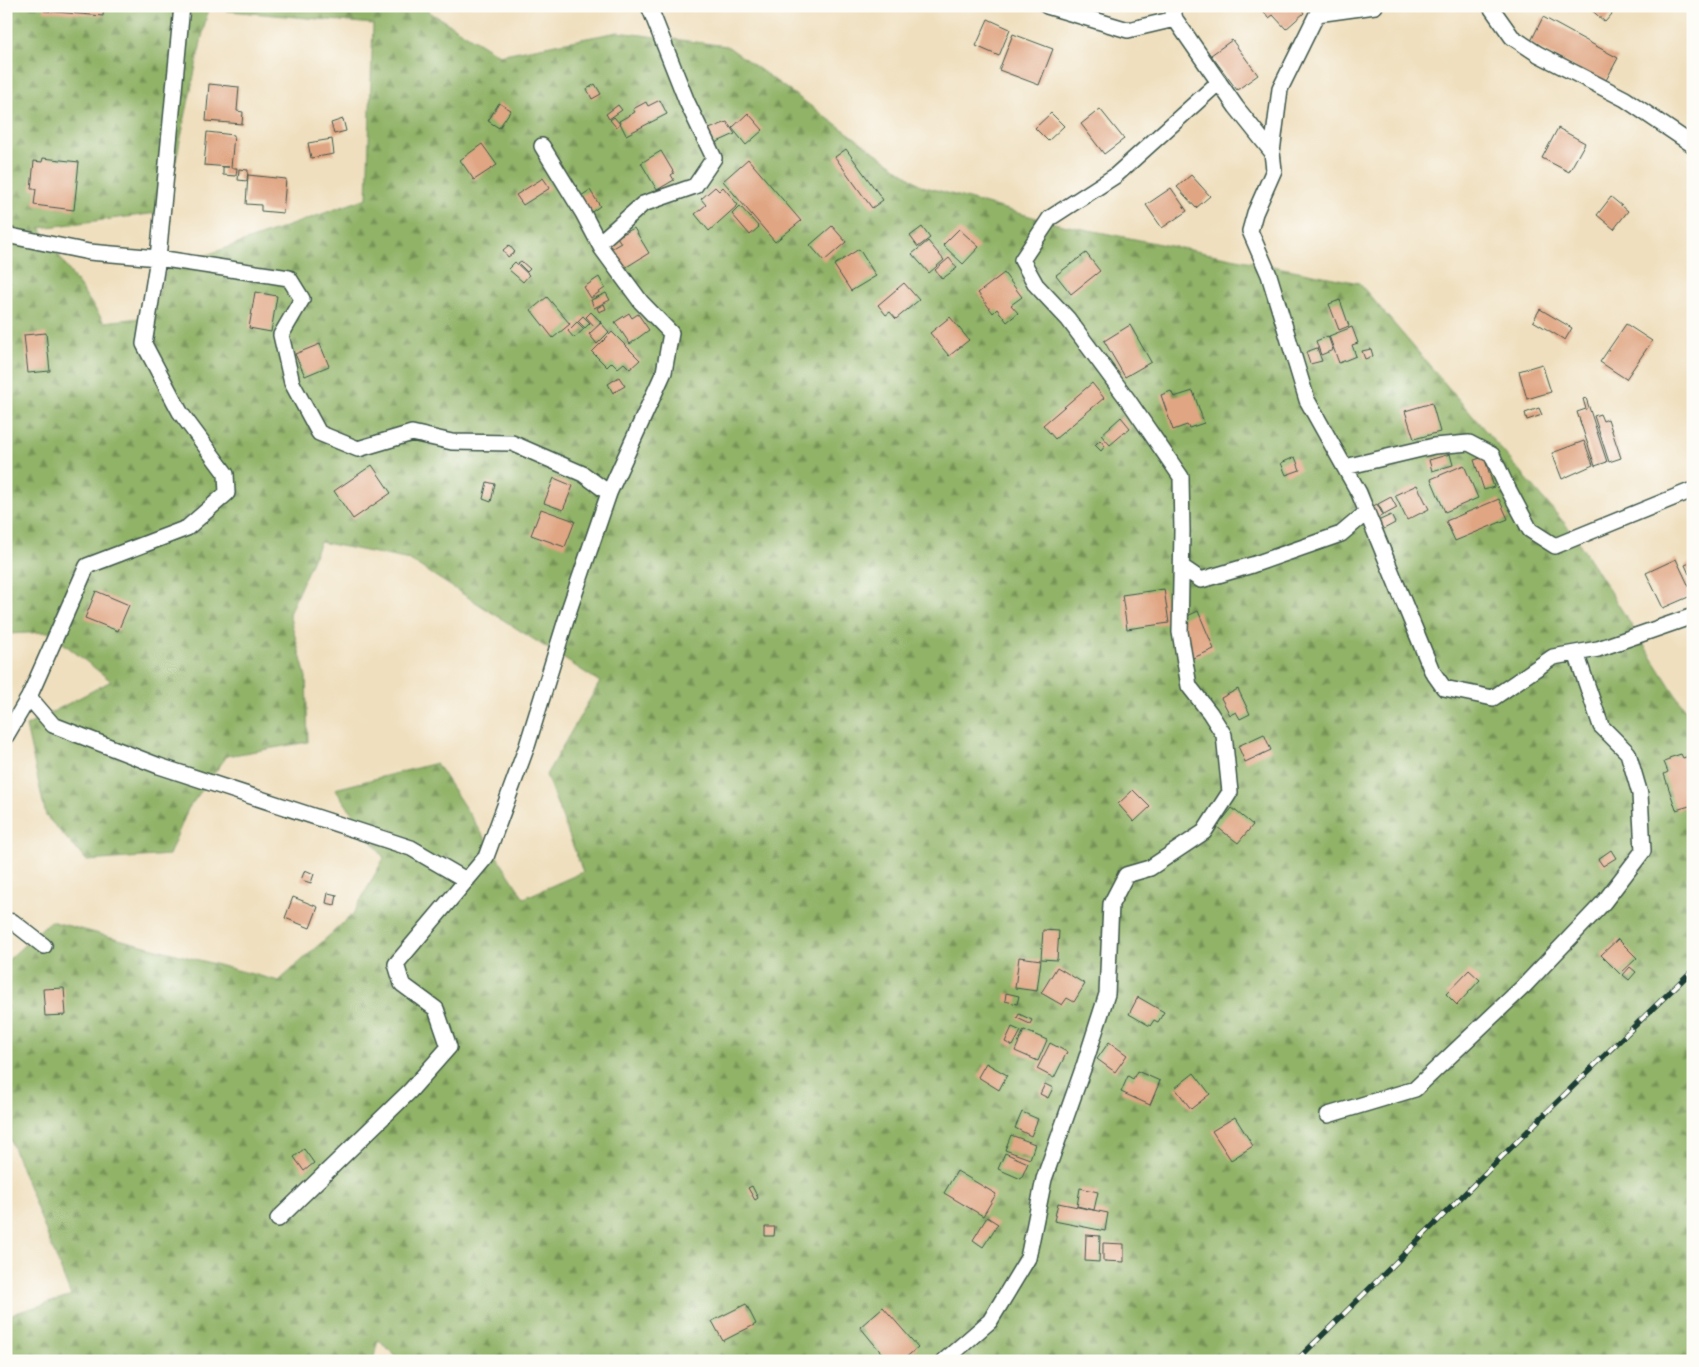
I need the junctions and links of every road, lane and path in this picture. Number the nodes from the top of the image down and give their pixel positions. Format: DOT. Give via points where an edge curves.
graph roads {
  1 [pos="182,6"];
  2 [pos="649,6"];
  3 [pos="1047,6"];
  4 [pos="1375,6"];
  5 [pos="1490,6"];
  6 [pos="1174,13"];
  7 [pos="1219,82"];
  8 [pos="1693,145"];
  9 [pos="542,146"];
  10 [pos="1272,152"];
  11 [pos="6,235"];
  12 [pos="599,243"];
  13 [pos="158,258"];
  14 [pos="1345,467"];
  15 [pos="1690,491"];
  16 [pos="609,493"];
  17 [pos="1367,512"];
  18 [pos="1182,567"];
  19 [pos="1693,616"];
  20 [pos="1576,653"];
  21 [pos="29,697"];
  22 [pos="6,736"];
  23 [pos="466,880"];
  24 [pos="6,921"];
  25 [pos="44,946"];
  26 [pos="1328,1115"];
  27 [pos="278,1219"];
  28 [pos="944,1361"];
  1 -- 13 [label="street"];
  2 -- 12 [label="street" via="687,102 714,158 695,186 643,204"];
  3 -- 6 [label="street" via="1128,30"];
  4 -- 10 [label="street" via="1317,14 1280,89"];
  5 -- 8 [label="street" via="1512,37 1625,99"];
  6 -- 7 [label="street"];
  7 -- 10 [label="street"];
  7 -- 18 [label="street" via="1115,176 1050,218 1022,260 1036,286 1074,327 1181,477"];
  9 -- 12 [label="street"];
  10 -- 14 [label="street" via="1274,170 1250,231 1268,275 1307,400"];
  11 -- 13 [label="street" via="89,252"];
  12 -- 16 [label="street" via="642,302 671,334 664,372"];
  13 -- 16 [label="street" via="289,278 302,299 281,334 292,383 319,433 358,449 412,433 452,442 512,443 583,474"];
  13 -- 21 [label="street" via="144,344 180,412 226,474 227,493 187,528 87,566"];
  14 -- 15 [label="street" via="1434,446 1469,443 1492,455 1530,530 1555,546"];
  14 -- 17 [label="street"];
  16 -- 23 [label="street" via="527,746 486,857"];
  17 -- 18 [label="street" via="1341,534 1252,565 1201,580"];
  17 -- 20 [label="street" via="1432,671 1444,688 1494,698 1553,657"];
  18 -- 28 [label="street" via="1180,632 1189,686 1224,735 1230,792 1204,832 1150,868 1126,875 1112,904 1107,994 1044,1179 1028,1258 990,1321"];
  19 -- 20 [label="street" via="1598,649"];
  20 -- 26 [label="street" via="1601,726 1628,753 1640,794 1643,851 1604,902 1524,986 1415,1089"];
  21 -- 22 [label="street"];
  21 -- 23 [label="street" via="54,725 158,766 411,848"];
  23 -- 27 [label="street" via="396,964 402,984 436,1010 449,1047 410,1091"];
  24 -- 25 [label="street"];
}
